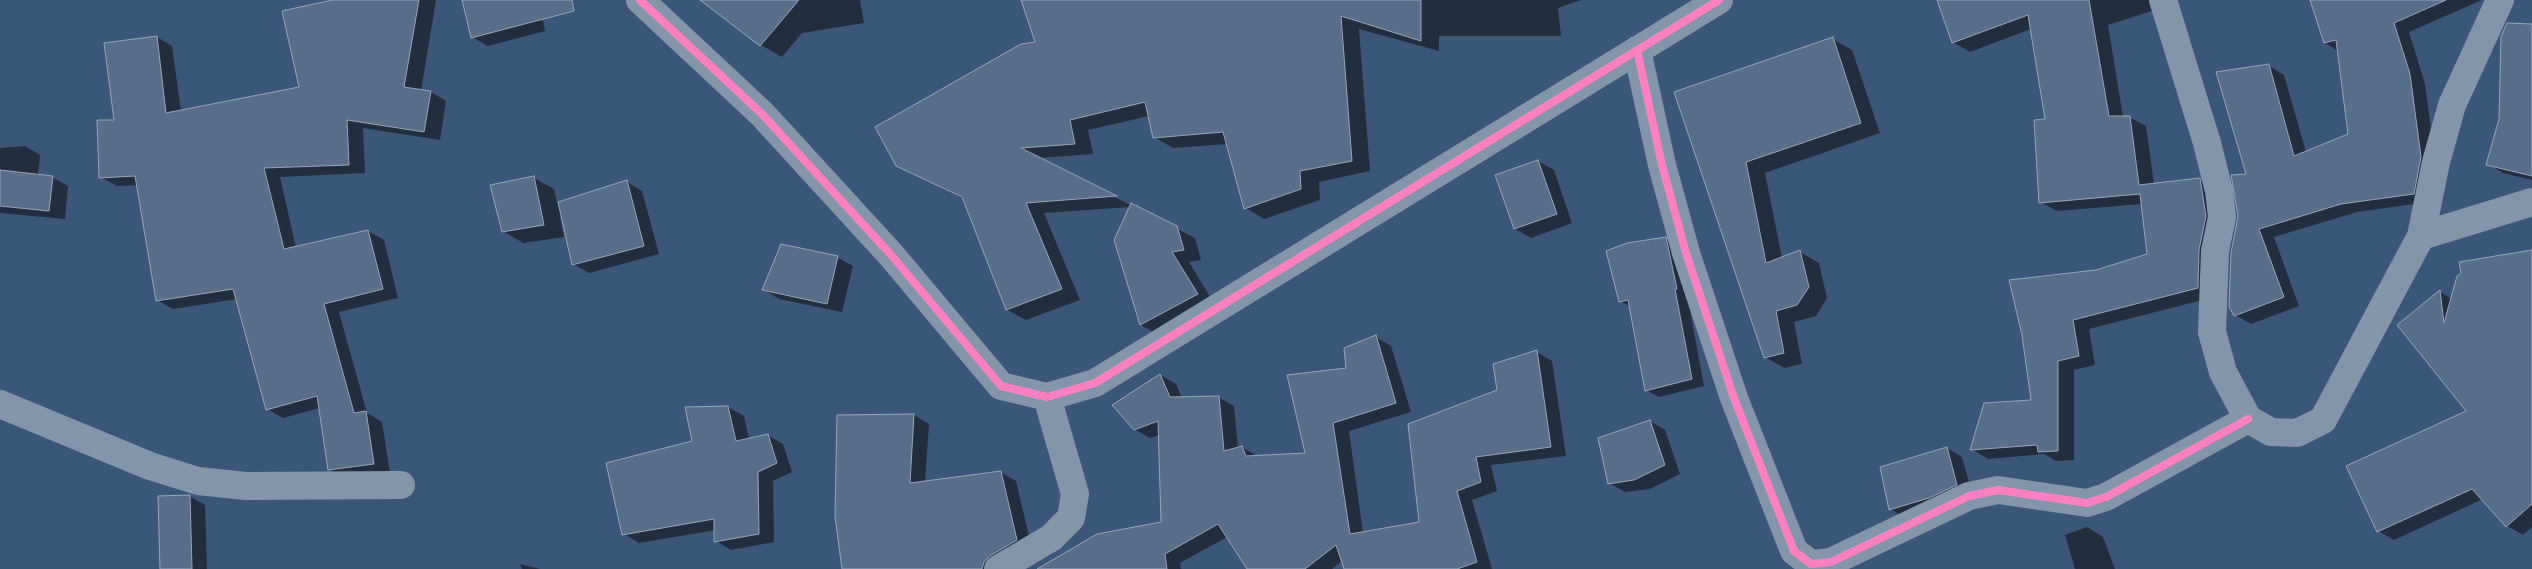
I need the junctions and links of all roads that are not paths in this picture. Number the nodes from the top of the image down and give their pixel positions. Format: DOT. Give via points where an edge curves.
graph roads {
  1 [pos="640,0"];
  2 [pos="1719,0"];
  3 [pos="2163,0"];
  4 [pos="2500,0"];
  5 [pos="1637,50"];
  6 [pos="2532,202"];
  7 [pos="2421,236"];
  8 [pos="1047,397"];
  9 [pos="0,404"];
  10 [pos="2248,419"];
  11 [pos="401,486"];
  12 [pos="998,569"];
  1 -- 8 [label="street" via="762,114 892,256 1002,386"];
  2 -- 5 [label="street"];
  3 -- 10 [label="street" via="2219,191 2222,217 2215,251 2212,332 2223,372"];
  4 -- 7 [label="street" via="2452,105"];
  5 -- 8 [label="street" via="1095,383"];
  5 -- 10 [label="street" via="1662,165 1686,253 1728,380 1794,551 1811,564 1831,562 1969,496 1998,490 2087,503 2106,497"];
  6 -- 7 [label="street"];
  7 -- 10 [label="street" via="2323,420 2297,434 2271,432"];
  8 -- 12 [label="street" via="1075,494 1071,518 1052,538"];
  9 -- 11 [label="street" via="150,466 198,481 246,486"];
}
